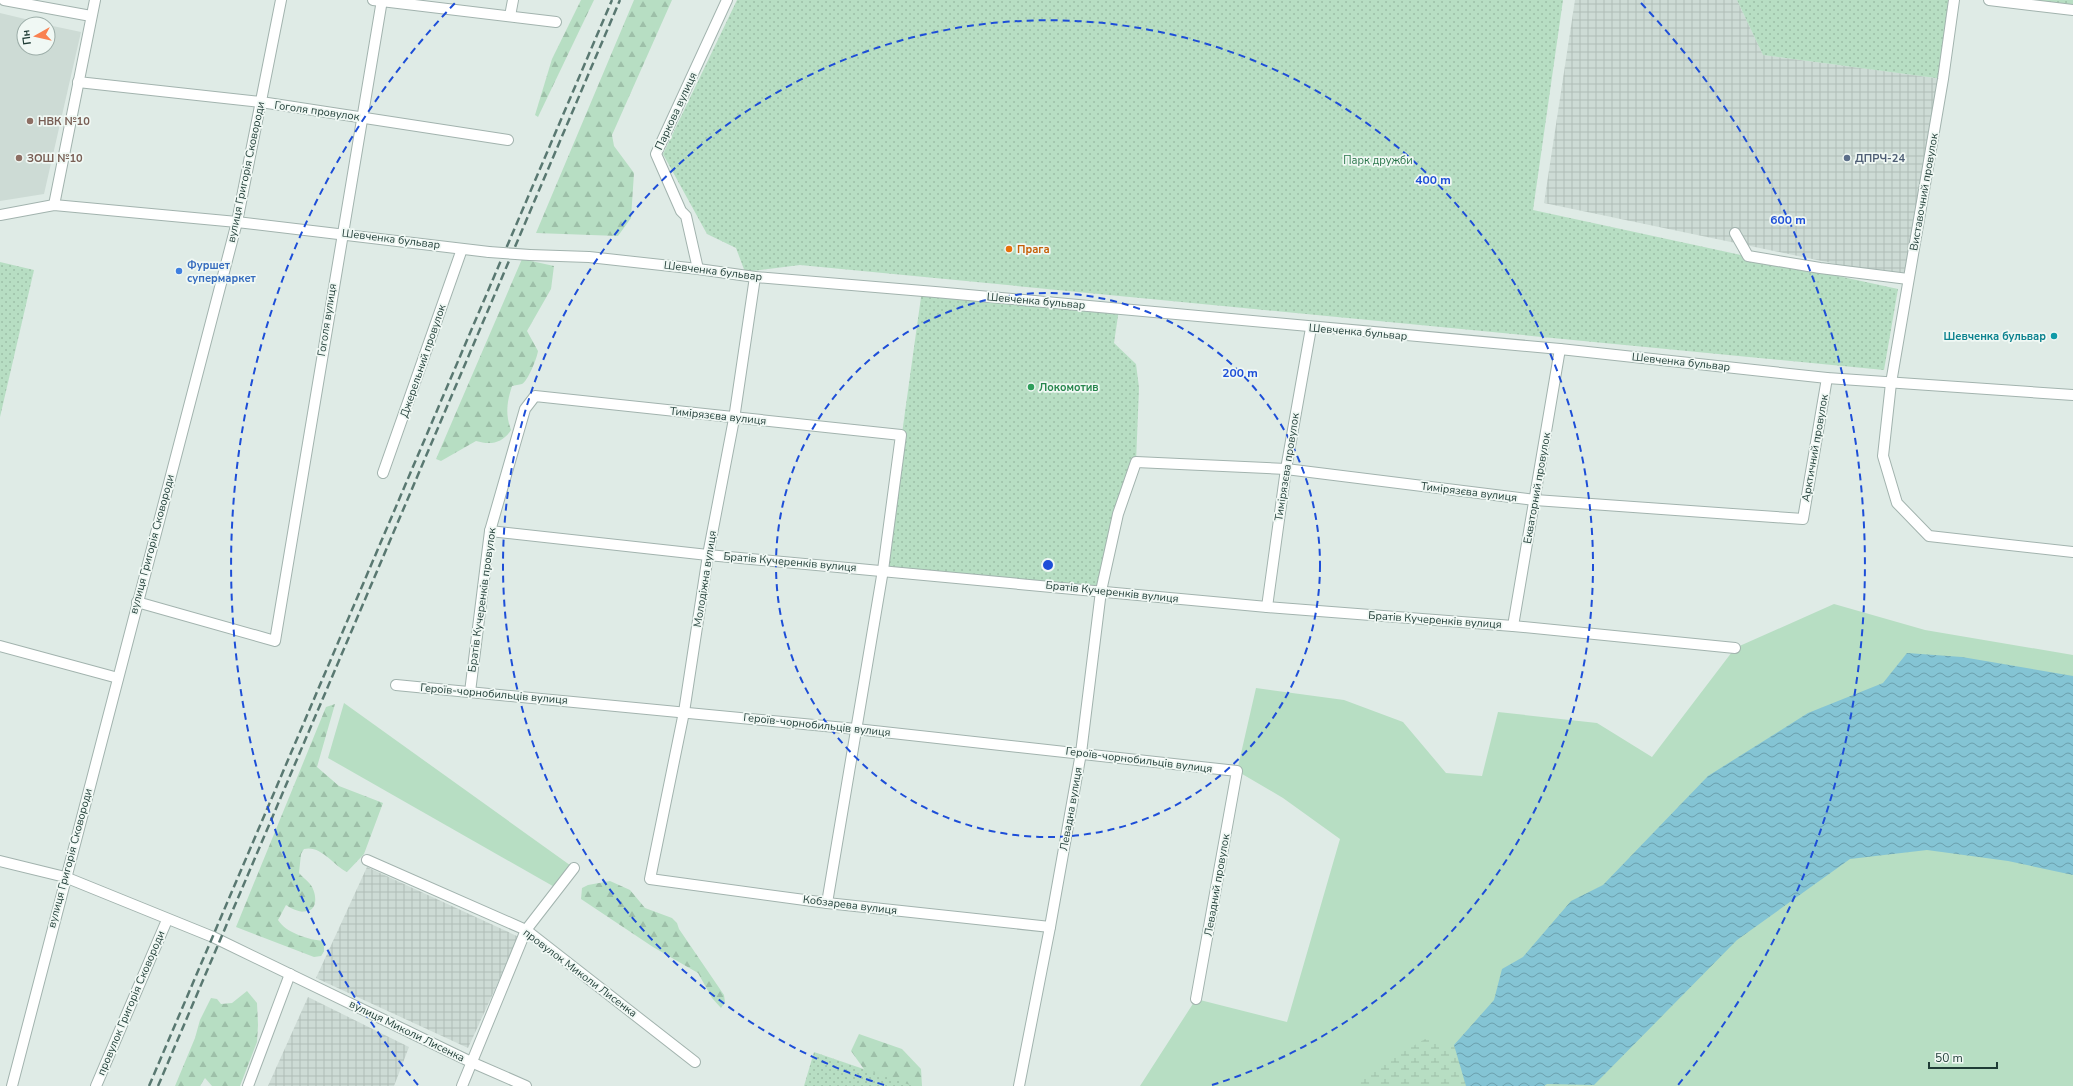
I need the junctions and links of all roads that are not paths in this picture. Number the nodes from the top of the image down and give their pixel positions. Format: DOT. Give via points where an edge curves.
graph roads {
  1 [pos="4,0"];
  2 [pos="95,0"];
  3 [pos="281,0"];
  4 [pos="379,0"];
  5 [pos="513,0"];
  6 [pos="727,0"];
  7 [pos="1954,0"];
  8 [pos="1989,0"];
  9 [pos="2073,10"];
  10 [pos="92,16"];
  11 [pos="510,16"];
  12 [pos="556,22"];
  13 [pos="78,82"];
  14 [pos="261,102"];
  15 [pos="361,117"];
  16 [pos="508,140"];
  17 [pos="54,205"];
  18 [pos="0,215"];
  19 [pos="237,222"];
  20 [pos="342,233"];
  21 [pos="1735,233"];
  22 [pos="462,249"];
  23 [pos="698,268"];
  24 [pos="755,277"];
  25 [pos="1908,279"];
  26 [pos="1311,328"];
  27 [pos="1560,349"];
  28 [pos="1827,378"];
  29 [pos="1891,383"];
  30 [pos="2073,395"];
  31 [pos="535,396"];
  32 [pos="734,419"];
  33 [pos="1136,462"];
  34 [pos="1286,469"];
  35 [pos="384,473"];
  36 [pos="1535,500"];
  37 [pos="1803,519"];
  38 [pos="490,531"];
  39 [pos="2073,552"];
  40 [pos="708,555"];
  41 [pos="883,570"];
  42 [pos="1101,591"];
  43 [pos="137,602"];
  44 [pos="1267,608"];
  45 [pos="1513,626"];
  46 [pos="0,646"];
  47 [pos="1735,648"];
  48 [pos="118,678"];
  49 [pos="396,685"];
  50 [pos="470,692"];
  51 [pos="684,712"];
  52 [pos="856,729"];
  53 [pos="1081,753"];
  54 [pos="1237,771"];
  55 [pos="367,860"];
  56 [pos="0,861"];
  57 [pos="574,868"];
  58 [pos="65,877"];
  59 [pos="650,879"];
  60 [pos="827,903"];
  61 [pos="167,920"];
  62 [pos="1050,927"];
  63 [pos="526,930"];
  64 [pos="290,974"];
  65 [pos="1196,999"];
  66 [pos="471,1062"];
  67 [pos="696,1062"];
  68 [pos="12,1086"];
  69 [pos="96,1086"];
  70 [pos="248,1086"];
  71 [pos="462,1086"];
  72 [pos="526,1086"];
  73 [pos="1019,1086"];
  1 -- 10 [label="street"];
  2 -- 10 [label="street"];
  3 -- 14 [label="street, вулиця Григорія Сковороди"];
  4 -- 11 [label="street"];
  4 -- 15 [label="street, Гоголя вулиця"];
  5 -- 11 [label="street"];
  6 -- 23 [label="street, Паркова вулиця" via="656,154 681,211 686,216"];
  7 -- 25 [label="street, Виставочний провулок"];
  8 -- 9 [label="street"];
  10 -- 13 [label="street"];
  11 -- 12 [label="street"];
  13 -- 14 [label="street, Гоголя провулок"];
  13 -- 17 [label="street"];
  14 -- 15 [label="street, Гоголя провулок"];
  14 -- 19 [label="street, вулиця Григорія Сковороди"];
  15 -- 16 [label="street, Гоголя провулок"];
  15 -- 20 [label="street, Гоголя вулиця"];
  17 -- 18 [label="street, Шевченка бульвар"];
  17 -- 19 [label="street, Шевченка бульвар"];
  19 -- 20 [label="street, Шевченка бульвар"];
  19 -- 43 [label="street, вулиця Григорія Сковороди"];
  20 -- 22 [label="street, Шевченка бульвар"];
  20 -- 43 [label="street, Гоголя вулиця" via="275,641"];
  21 -- 25 [label="street" via="1748,256"];
  22 -- 23 [label="street, Шевченка бульвар, bridge" via="589,257"];
  22 -- 35 [label="street, Джерельний провулок"];
  23 -- 24 [label="street, Шевченка бульвар"];
  24 -- 26 [label="street, Шевченка бульвар"];
  24 -- 32 [label="street, Молодіжна вулиця"];
  25 -- 29 [label="street, Виставочний провулок"];
  26 -- 27 [label="street, Шевченка бульвар"];
  26 -- 34 [label="street, Тимірязєва провулок"];
  27 -- 28 [label="street, Шевченка бульвар"];
  27 -- 36 [label="street, Екваторний провулок"];
  28 -- 29 [label="street, Шевченка бульвар"];
  28 -- 37 [label="street, Арктичний провулок"];
  29 -- 30 [label="street, Шевченка бульвар"];
  29 -- 39 [label="street, Виставочний провулок" via="1883,456 1897,504 1929,536"];
  31 -- 32 [label="street, Тимірязєва вулиця"];
  31 -- 38 [label="street, Братів Кучеренків провулок" via="525,409"];
  32 -- 40 [label="street, Молодіжна вулиця"];
  32 -- 41 [label="street, Тимірязєва вулиця" via="900,435"];
  33 -- 34 [label="street, Тимірязєва вулиця"];
  33 -- 42 [label="street, Левадна вулиця" via="1118,514"];
  34 -- 36 [label="street, Тимірязєва вулиця"];
  34 -- 44 [label="street, Тимірязєва провулок"];
  36 -- 37 [label="street, Тимірязєва вулиця"];
  36 -- 45 [label="street, Екваторний провулок"];
  38 -- 40 [label="street, Братів Кучеренків вулиця"];
  38 -- 50 [label="street, Братів Кучеренків провулок"];
  40 -- 41 [label="street, Братів Кучеренків вулиця"];
  40 -- 51 [label="street, Молодіжна вулиця"];
  41 -- 42 [label="street, Братів Кучеренків вулиця"];
  41 -- 52 [label="street"];
  42 -- 44 [label="street, Братів Кучеренків вулиця"];
  42 -- 53 [label="street, Левадна вулиця"];
  43 -- 48 [label="street, вулиця Григорія Сковороди"];
  44 -- 45 [label="street, Братів Кучеренків вулиця"];
  45 -- 47 [label="street, Братів Кучеренків вулиця"];
  46 -- 48 [label="street"];
  48 -- 58 [label="street, вулиця Григорія Сковороди"];
  49 -- 50 [label="street, Героїв-чорнобильців вулиця"];
  50 -- 51 [label="street, Героїв-чорнобильців вулиця"];
  51 -- 52 [label="street, Героїв-чорнобильців вулиця"];
  51 -- 59 [label="street, Молодіжна вулиця"];
  52 -- 53 [label="street, Героїв-чорнобильців вулиця"];
  52 -- 60 [label="street"];
  53 -- 54 [label="street, Героїв-чорнобильців вулиця"];
  53 -- 62 [label="street, Левадна вулиця"];
  54 -- 65 [label="street, Левадний провулок"];
  55 -- 63 [label="street, провулок Миколи Лисенка"];
  56 -- 58 [label="street, вулиця Миколи Лисенка"];
  57 -- 63 [label="street"];
  58 -- 61 [label="street, вулиця Миколи Лисенка"];
  58 -- 68 [label="street, вулиця Григорія Сковороди"];
  59 -- 60 [label="street, Кобзарева вулиця"];
  60 -- 62 [label="street, Кобзарева вулиця"];
  61 -- 64 [label="street, вулиця Миколи Лисенка" via="213,937"];
  61 -- 69 [label="street, провулок Григорія Сковороди"];
  62 -- 73 [label="street, Левадна вулиця"];
  63 -- 66 [label="street"];
  63 -- 67 [label="street, провулок Миколи Лисенка"];
  64 -- 66 [label="street, вулиця Миколи Лисенка"];
  64 -- 70 [label="street"];
  66 -- 71 [label="street"];
  66 -- 72 [label="street, вулиця Миколи Лисенка"];
}
